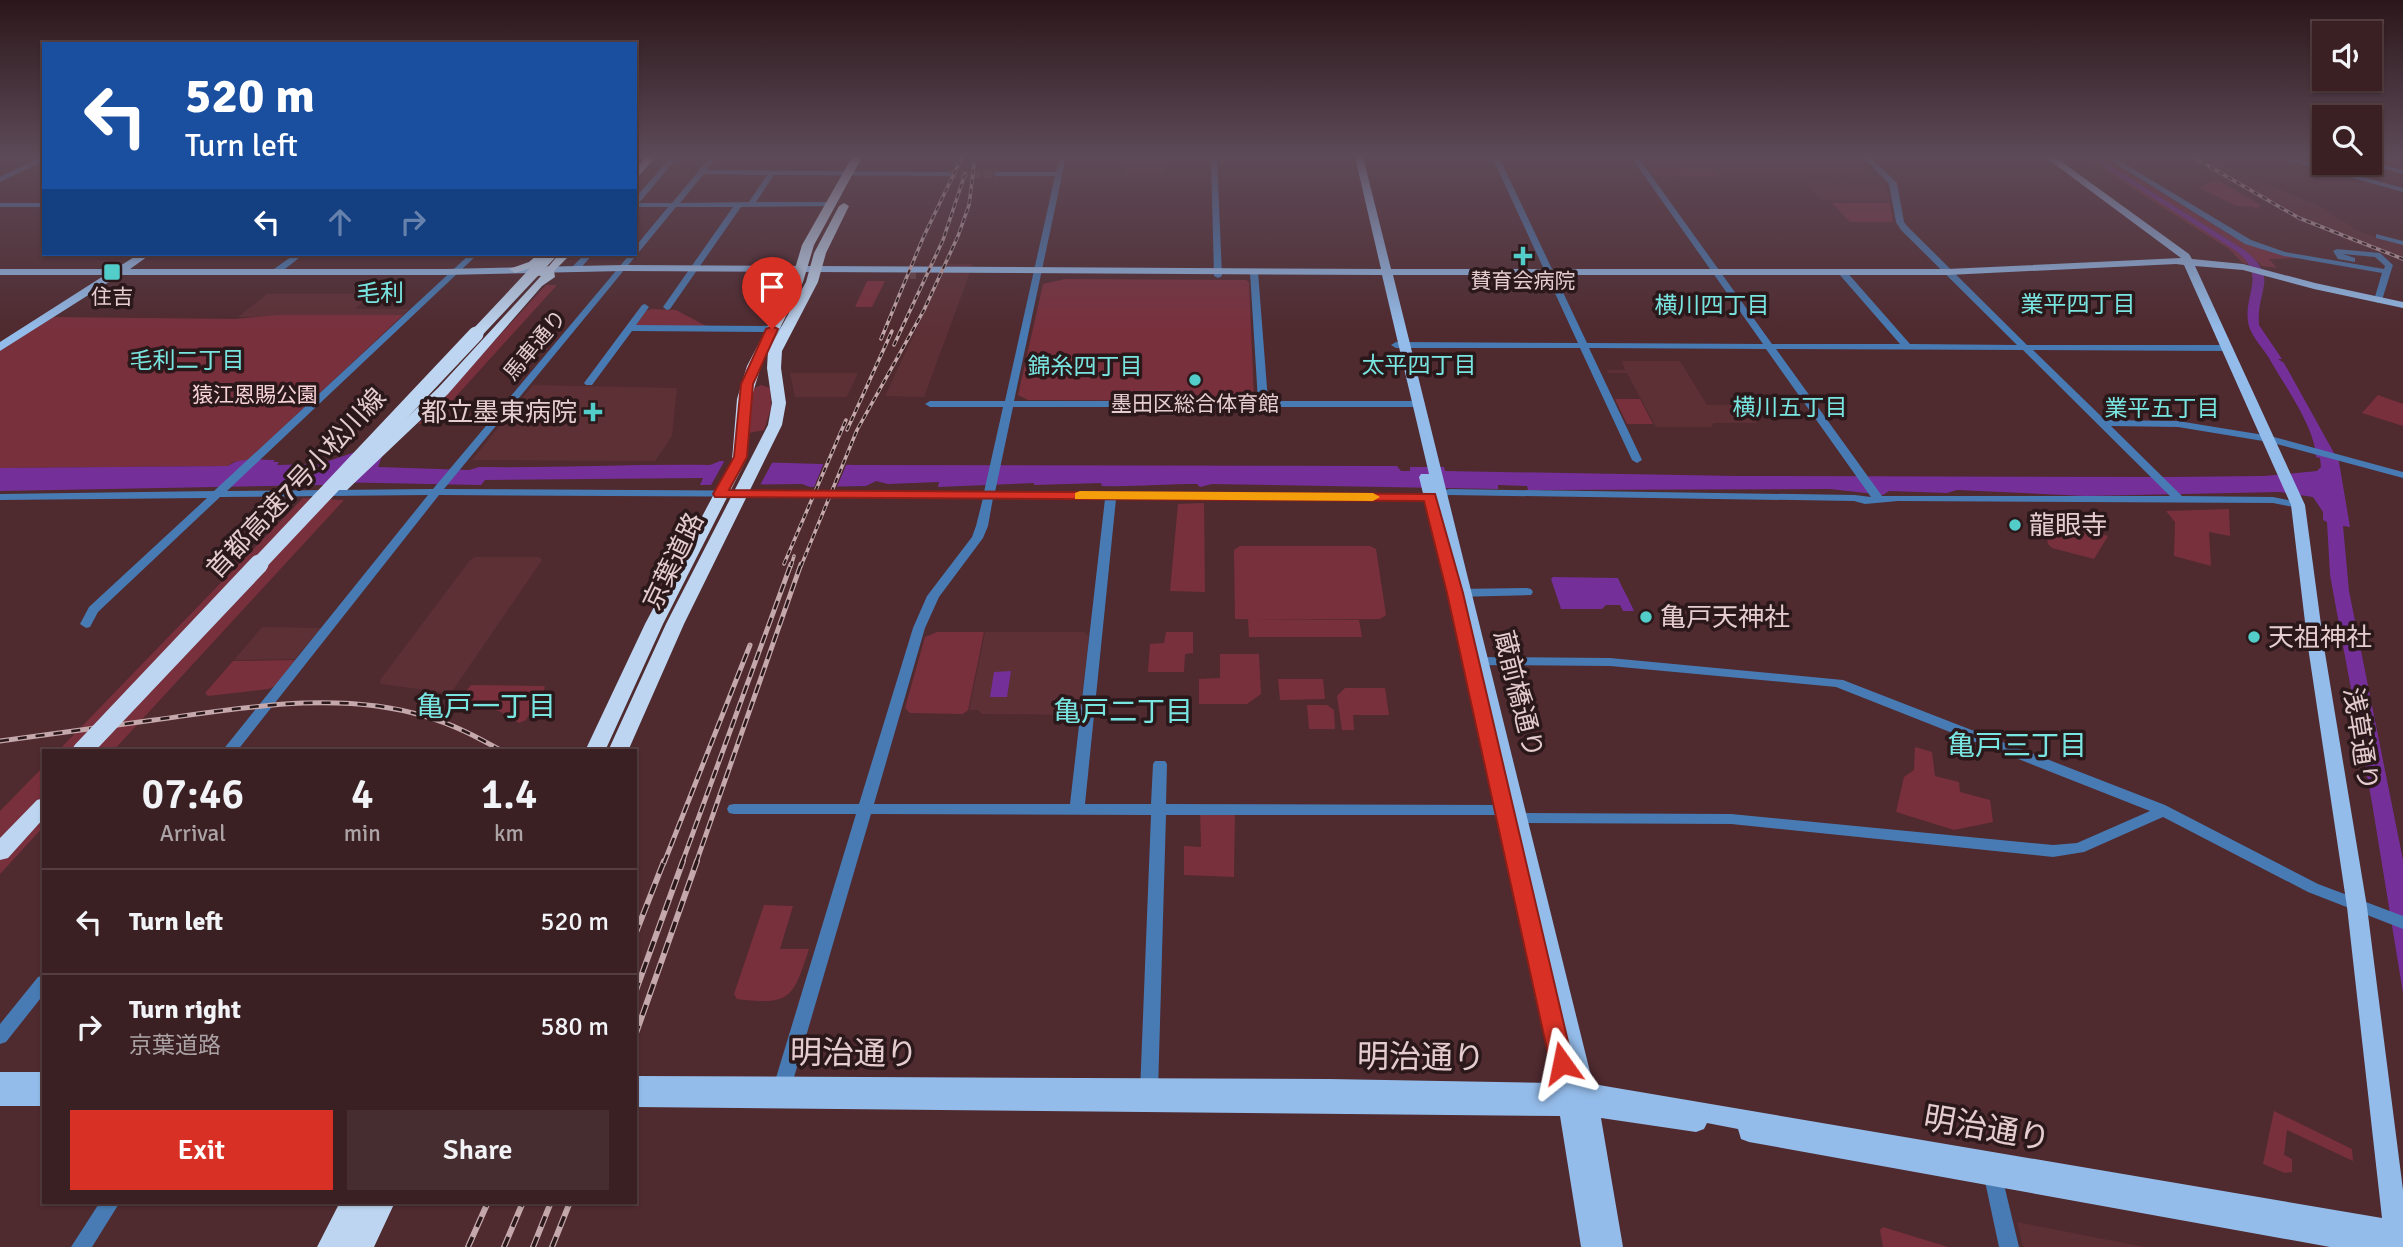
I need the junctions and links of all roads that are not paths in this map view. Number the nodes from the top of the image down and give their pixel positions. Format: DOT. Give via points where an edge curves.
graph roads {
  1 [pos="666,215"];
  2 [pos="731,215"];
  3 [pos="826,215"];
  4 [pos="837,215"];
  5 [pos="1050,215"];
  6 [pos="1216,215"];
  7 [pos="1367,215"];
  8 [pos="1371,215"];
  9 [pos="1522,215"];
  10 [pos="1675,215"];
  11 [pos="1898,215"];
  12 [pos="2120,215"];
  13 [pos="2129,215"];
  14 [pos="2202,215"];
  15 [pos="2379,236"];
  16 [pos="2403,243"];
  17 [pos="637,251"];
  18 [pos="2377,255"];
  19 [pos="134,256"];
  20 [pos="142,256"];
  21 [pos="297,256"];
  22 [pos="472,256"];
  23 [pos="549,256"];
  24 [pos="557,256"];
  25 [pos="562,256"];
  26 [pos="587,256"];
  27 [pos="633,256"];
  28 [pos="2189,262"];
  29 [pos="576,268"];
  30 [pos="2388,268"];
  31 [pos="539,270"];
  32 [pos="277,271"];
  33 [pos="621,271"];
  34 [pos="693,271"];
  35 [pos="799,272"];
  36 [pos="112,273"];
  37 [pos="454,273"];
  38 [pos="819,273"];
  39 [pos="0,274"];
  40 [pos="1037,274"];
  41 [pos="1218,274"];
  42 [pos="1254,274"];
  43 [pos="1383,274"];
  44 [pos="1550,274"];
  45 [pos="1717,274"];
  46 [pos="1843,274"];
  47 [pos="1949,274"];
  48 [pos="2378,300"];
  49 [pos="2403,305"];
  50 [pos="645,307"];
  51 [pos="667,307"];
  52 [pos="629,328"];
  53 [pos="779,329"];
  54 [pos="0,342"];
  55 [pos="1400,345"];
  56 [pos="1583,345"];
  57 [pos="1769,346"];
  58 [pos="1907,346"];
  59 [pos="2023,346"];
  60 [pos="0,347"];
  61 [pos="2228,348"];
  62 [pos="776,381"];
  63 [pos="589,383"];
  64 [pos="747,384"];
  65 [pos="930,404"];
  66 [pos="1009,404"];
  67 [pos="1263,404"];
  68 [pos="1415,404"];
  69 [pos="2101,423"];
  70 [pos="770,435"];
  71 [pos="742,436"];
  72 [pos="2270,439"];
  73 [pos="363,453"];
  74 [pos="1637,460"];
  75 [pos="2403,475"];
  76 [pos="342,487"];
  77 [pos="439,489"];
  78 [pos="731,490"];
  79 [pos="990,492"];
  80 [pos="1435,493"];
  81 [pos="218,494"];
  82 [pos="1111,496"];
  83 [pos="0,497"];
  84 [pos="2178,498"];
  85 [pos="1878,499"];
  86 [pos="2297,500"];
  87 [pos="1865,501"];
  88 [pos="1460,593"];
  89 [pos="1527,593"];
  90 [pos="86,624"];
  91 [pos="1476,661"];
  92 [pos="84,749"];
  93 [pos="97,749"];
  94 [pos="231,749"];
  95 [pos="596,749"];
  96 [pos="619,749"];
  97 [pos="1160,764"];
  98 [pos="42,793"];
  99 [pos="42,807"];
  100 [pos="864,808"];
  101 [pos="1077,808"];
  102 [pos="1159,808"];
  103 [pos="2161,808"];
  104 [pos="734,809"];
  105 [pos="1512,814"];
  106 [pos="0,837"];
  107 [pos="0,852"];
  108 [pos="2357,907"];
  109 [pos="2403,923"];
  110 [pos="42,984"];
  111 [pos="0,1037"];
  112 [pos="0,1082"];
  113 [pos="42,1082"];
  114 [pos="637,1086"];
  115 [pos="781,1091"];
  116 [pos="1149,1095"];
  117 [pos="0,1096"];
  118 [pos="42,1096"];
  119 [pos="637,1097"];
  120 [pos="1577,1099"];
  121 [pos="1990,1168"];
  122 [pos="110,1204"];
  123 [pos="354,1204"];
  124 [pos="382,1204"];
  125 [pos="2399,1240"];
  126 [pos="81,1247"];
  127 [pos="331,1247"];
  128 [pos="360,1247"];
  129 [pos="1593,1247"];
  130 [pos="1611,1247"];
  131 [pos="2009,1247"];
  1 -- 17 [label="street, 馬車通り"];
  2 -- 34 [label="street"];
  3 -- 35 [label="highway, 京葉道路"];
  4 -- 38 [label="highway, 京葉道路" via="820,253"];
  5 -- 40 [label="street"];
  6 -- 41 [label="street"];
  7 -- 43 [label="main road, 蔵前橋通り"];
  8 -- 43 [label="main road, 蔵前橋通り"];
  9 -- 44 [label="street"];
  10 -- 45 [label="street"];
  11 -- 47 [label="street" via="1900,224"];
  12 -- 28 [label="main road"];
  13 -- 28 [label="main road, 浅草通り"];
  14 -- 30 [label="street" via="2236,236 2284,254"];
  15 -- 16 [label="street"];
  18 -- 30 [label="street"];
  18 -- 30 [label="street" via="2337,251 2346,258"];
  19 -- 36 [label="main road"];
  20 -- 36 [label="main road"];
  21 -- 32 [label="street"];
  22 -- 37 [label="street"];
  23 -- 73 [label="highway, 首都高速7号小松川線, bridge"];
  24 -- 76 [label="highway, 首都高速7号小松川線"];
  25 -- 31 [label="highway"];
  26 -- 29 [label="street"];
  27 -- 33 [label="street, 馬車通り"];
  28 -- 47 [label="main road"];
  28 -- 48 [label="main road" via="2246,268"];
  28 -- 61 [label="main road, 浅草通り"];
  29 -- 31 [label="main road"];
  29 -- 33 [label="main road"];
  30 -- 48 [label="street"];
  31 -- 33 [label="main road"];
  31 -- 37 [label="main road"];
  31 -- 73 [label="highway, bridge" via="486,315 371,438"];
  31 -- 76 [label="highway" via="517,306 451,382"];
  32 -- 36 [label="main road"];
  32 -- 37 [label="main road"];
  33 -- 34 [label="main road"];
  33 -- 77 [label="street, 馬車通り"];
  34 -- 35 [label="main road"];
  34 -- 51 [label="street"];
  35 -- 38 [label="main road"];
  35 -- 53 [label="highway, 京葉道路"];
  36 -- 37 [label="main road"];
  36 -- 39 [label="main road"];
  36 -- 54 [label="main road"];
  36 -- 60 [label="main road"];
  37 -- 81 [label="street"];
  38 -- 40 [label="main road"];
  38 -- 40 [label="main road"];
  38 -- 53 [label="highway, 京葉道路"];
  40 -- 41 [label="main road"];
  40 -- 66 [label="street"];
  41 -- 42 [label="main road"];
  42 -- 43 [label="main road"];
  42 -- 67 [label="street"];
  43 -- 44 [label="main road"];
  43 -- 55 [label="main road, 蔵前橋通り"];
  44 -- 45 [label="main road"];
  44 -- 56 [label="street"];
  45 -- 46 [label="main road"];
  45 -- 57 [label="street"];
  46 -- 47 [label="main road"];
  46 -- 58 [label="street"];
  47 -- 59 [label="street"];
  48 -- 49 [label="main road"];
  50 -- 52 [label="street"];
  52 -- 53 [label="street"];
  52 -- 63 [label="street"];
  53 -- 62 [label="highway, 京葉道路"];
  53 -- 64 [label="highway, 京葉道路"];
  55 -- 56 [label="street"];
  55 -- 68 [label="main road, 蔵前橋通り"];
  56 -- 57 [label="street"];
  56 -- 74 [label="street"];
  57 -- 58 [label="street"];
  57 -- 85 [label="street"];
  58 -- 59 [label="street"];
  59 -- 61 [label="street"];
  59 -- 69 [label="street"];
  61 -- 72 [label="main road, 浅草通り"];
  62 -- 64 [label="highway"];
  62 -- 70 [label="highway, 京葉道路" via="779,410"];
  64 -- 71 [label="highway, 京葉道路"];
  65 -- 66 [label="street"];
  66 -- 67 [label="street"];
  66 -- 79 [label="street"];
  67 -- 68 [label="street"];
  68 -- 80 [label="main road, 蔵前橋通り"];
  69 -- 72 [label="street" via="2178,424"];
  69 -- 84 [label="street"];
  70 -- 71 [label="highway"];
  70 -- 78 [label="highway, 京葉道路" via="757,461"];
  71 -- 78 [label="highway, 京葉道路"];
  72 -- 75 [label="street"];
  72 -- 86 [label="main road, 浅草通り"];
  73 -- 92 [label="highway, 首都高速7号小松川線, bridge"];
  76 -- 93 [label="highway, 首都高速7号小松川線"];
  77 -- 78 [label="street"];
  77 -- 81 [label="street"];
  77 -- 94 [label="street, 馬車通り"];
  78 -- 79 [label="street"];
  78 -- 95 [label="highway, 京葉道路" via="654,624"];
  78 -- 96 [label="highway, 京葉道路"];
  79 -- 82 [label="street"];
  79 -- 100 [label="street" via="977,538 926,608"];
  80 -- 82 [label="street"];
  80 -- 87 [label="street"];
  80 -- 88 [label="main road, 蔵前橋通り"];
  81 -- 83 [label="street"];
  81 -- 90 [label="street" via="93,610"];
  82 -- 101 [label="street"];
  84 -- 85 [label="street"];
  84 -- 86 [label="street"];
  85 -- 87 [label="street"];
  86 -- 108 [label="main road, 浅草通り"];
  88 -- 89 [label="street"];
  88 -- 91 [label="main road, 蔵前橋通り"];
  91 -- 103 [label="street" via="1610,662 1838,683"];
  91 -- 105 [label="main road, 蔵前橋通り"];
  97 -- 102 [label="street"];
  98 -- 106 [label="highway"];
  99 -- 107 [label="highway"];
  100 -- 101 [label="street"];
  100 -- 104 [label="street"];
  100 -- 115 [label="street"];
  101 -- 102 [label="street"];
  102 -- 105 [label="street"];
  102 -- 116 [label="street"];
  103 -- 105 [label="street" via="2147,819 2080,848 2053,851 1731,819"];
  103 -- 108 [label="street"];
  105 -- 120 [label="main road, 蔵前橋通り"];
  108 -- 109 [label="street"];
  108 -- 125 [label="main road, 浅草通り"];
  110 -- 111 [label="street"];
  112 -- 113 [label="main road"];
  114 -- 115 [label="main road, 明治通り"];
  115 -- 116 [label="main road, 明治通り"];
  115 -- 119 [label="main road, 明治通り"];
  116 -- 120 [label="main road, 明治通り"];
  117 -- 118 [label="main road"];
  120 -- 121 [label="main road, 明治通り"];
  120 -- 129 [label="main road, 蔵前橋通り"];
  120 -- 130 [label="main road, 蔵前橋通り"];
  121 -- 125 [label="main road, 明治通り"];
  121 -- 131 [label="street"];
  122 -- 126 [label="street"];
  123 -- 127 [label="highway"];
  124 -- 128 [label="highway"];
}
